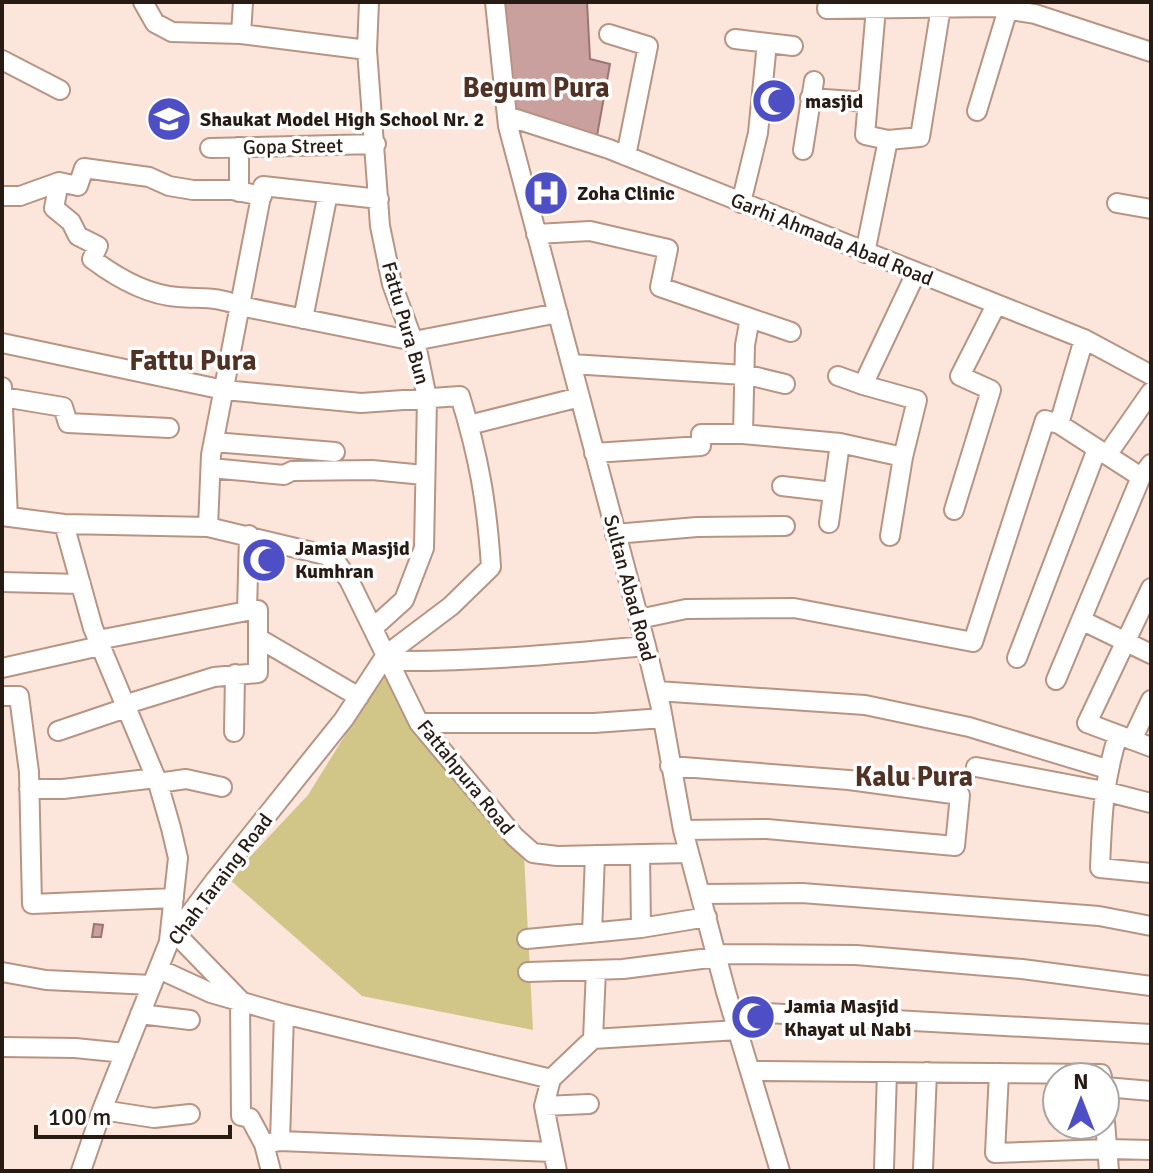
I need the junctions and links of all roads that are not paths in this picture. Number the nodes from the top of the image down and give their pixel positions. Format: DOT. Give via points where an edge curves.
graph roads {
  1 [pos="143,2"];
  2 [pos="243,2"];
  3 [pos="369,2"];
  4 [pos="495,2"];
  5 [pos="949,5"];
  6 [pos="828,6"];
  7 [pos="876,8"];
  8 [pos="1008,9"];
  9 [pos="241,34"];
  10 [pos="609,34"];
  11 [pos="735,39"];
  12 [pos="767,43"];
  13 [pos="793,46"];
  14 [pos="367,50"];
  15 [pos="1151,52"];
  16 [pos="2,60"];
  17 [pos="60,90"];
  18 [pos="868,102"];
  19 [pos="977,111"];
  20 [pos="507,116"];
  21 [pos="888,140"];
  22 [pos="376,144"];
  23 [pos="239,147"];
  24 [pos="210,148"];
  25 [pos="803,150"];
  26 [pos="626,156"];
  27 [pos="59,182"];
  28 [pos="239,192"];
  29 [pos="328,193"];
  30 [pos="2,196"];
  31 [pos="262,196"];
  32 [pos="379,199"];
  33 [pos="741,203"];
  34 [pos="1117,203"];
  35 [pos="1151,209"];
  36 [pos="536,234"];
  37 [pos="865,253"];
  38 [pos="916,273"];
  39 [pos="996,305"];
  40 [pos="240,306"];
  41 [pos="558,313"];
  42 [pos="750,318"];
  43 [pos="303,319"];
  44 [pos="791,332"];
  45 [pos="1084,339"];
  46 [pos="414,341"];
  47 [pos="2,343"];
  48 [pos="572,364"];
  49 [pos="744,374"];
  50 [pos="1151,375"];
  51 [pos="838,376"];
  52 [pos="785,384"];
  53 [pos="863,385"];
  54 [pos="2,387"];
  55 [pos="224,390"];
  56 [pos="1151,392"];
  57 [pos="3,397"];
  58 [pos="580,397"];
  59 [pos="427,398"];
  60 [pos="1059,424"];
  61 [pos="469,425"];
  62 [pos="169,428"];
  63 [pos="743,434"];
  64 [pos="214,442"];
  65 [pos="840,443"];
  66 [pos="335,452"];
  67 [pos="1102,452"];
  68 [pos="594,453"];
  69 [pos="903,457"];
  70 [pos="211,468"];
  71 [pos="1146,470"];
  72 [pos="424,475"];
  73 [pos="782,486"];
  74 [pos="833,492"];
  75 [pos="954,510"];
  76 [pos="5,517"];
  77 [pos="829,523"];
  78 [pos="64,524"];
  79 [pos="785,526"];
  80 [pos="208,527"];
  81 [pos="615,534"];
  82 [pos="249,535"];
  83 [pos="890,536"];
  84 [pos="2,582"];
  85 [pos="81,584"];
  86 [pos="1151,588"];
  87 [pos="247,611"];
  88 [pos="639,619"];
  89 [pos="1081,620"];
  90 [pos="373,628"];
  91 [pos="258,638"];
  92 [pos="1126,642"];
  93 [pos="99,643"];
  94 [pos="646,646"];
  95 [pos="1151,654"];
  96 [pos="388,658"];
  97 [pos="1017,658"];
  98 [pos="2,668"];
  99 [pos="235,674"];
  100 [pos="1056,680"];
  101 [pos="657,691"];
  102 [pos="2,696"];
  103 [pos="359,697"];
  104 [pos="1151,700"];
  105 [pos="127,704"];
  106 [pos="21,716"];
  107 [pos="2,717"];
  108 [pos="663,718"];
  109 [pos="419,723"];
  110 [pos="58,731"];
  111 [pos="234,732"];
  112 [pos="1125,737"];
  113 [pos="1151,747"];
  114 [pos="670,766"];
  115 [pos="976,767"];
  116 [pos="1107,769"];
  117 [pos="157,781"];
  118 [pos="222,787"];
  119 [pos="29,789"];
  120 [pos="1104,791"];
  121 [pos="1151,803"];
  122 [pos="683,830"];
  123 [pos="689,853"];
  124 [pos="640,854"];
  125 [pos="595,855"];
  126 [pos="1151,873"];
  127 [pos="701,894"];
  128 [pos="174,898"];
  129 [pos="707,917"];
  130 [pos="1151,926"];
  131 [pos="641,928"];
  132 [pos="592,933"];
  133 [pos="172,938"];
  134 [pos="527,939"];
  135 [pos="717,956"];
  136 [pos="596,970"];
  137 [pos="2,972"];
  138 [pos="528,972"];
  139 [pos="155,977"];
  140 [pos="1151,986"];
  141 [pos="240,1000"];
  142 [pos="732,1011"];
  143 [pos="140,1014"];
  144 [pos="284,1014"];
  145 [pos="190,1020"];
  146 [pos="738,1030"];
  147 [pos="1151,1034"];
  148 [pos="593,1039"];
  149 [pos="2,1047"];
  150 [pos="125,1053"];
  151 [pos="751,1071"];
  152 [pos="887,1072"];
  153 [pos="927,1072"];
  154 [pos="999,1073"];
  155 [pos="1041,1073"];
  156 [pos="551,1079"];
  157 [pos="1121,1088"];
  158 [pos="1151,1091"];
  159 [pos="589,1104"];
  160 [pos="544,1106"];
  161 [pos="102,1110"];
  162 [pos="190,1114"];
  163 [pos="1106,1141"];
  164 [pos="272,1143"];
  165 [pos="1107,1149"];
  166 [pos="1151,1150"];
  167 [pos="553,1152"];
  168 [pos="884,1168"];
  169 [pos="923,1169"];
  170 [pos="81,1171"];
  171 [pos="271,1171"];
  172 [pos="557,1171"];
  173 [pos="780,1171"];
  174 [pos="1109,1171"];
  1 -- 9 [label="street" via="165,30"];
  2 -- 9 [label="street"];
  3 -- 14 [label="street, Fattu Pura Bun"];
  4 -- 20 [label="street, Sultan Abad Road"];
  5 -- 7 [label="street"];
  5 -- 8 [label="street"];
  5 -- 21 [label="street" via="920,137"];
  6 -- 7 [label="street"];
  7 -- 18 [label="street"];
  8 -- 15 [label="street"];
  8 -- 19 [label="street"];
  9 -- 14 [label="street"];
  10 -- 26 [label="street" via="648,46"];
  11 -- 12 [label="street"];
  12 -- 13 [label="street"];
  12 -- 33 [label="street" via="758,133"];
  14 -- 22 [label="street, Fattu Pura Bun"];
  16 -- 17 [label="street"];
  18 -- 21 [label="street" via="865,135"];
  18 -- 25 [label="street" via="812,89"];
  20 -- 26 [label="street, Garhi Ahmada Abad Road"];
  20 -- 36 [label="street, Sultan Abad Road"];
  21 -- 37 [label="street"];
  22 -- 23 [label="street, Gopa Street"];
  22 -- 32 [label="street, Fattu Pura Bun"];
  23 -- 24 [label="street, Gopa Street"];
  23 -- 28 [label="street"];
  26 -- 33 [label="street, Garhi Ahmada Abad Road"];
  27 -- 28 [label="street" via="78,186 84,168 149,177 193,190"];
  27 -- 30 [label="street" via="20,196"];
  27 -- 40 [label="street" via="54,208 78,236 98,246 92,259 106,269 175,297 221,298"];
  28 -- 31 [label="street"];
  29 -- 31 [label="street" via="263,186"];
  29 -- 32 [label="street"];
  29 -- 43 [label="street"];
  31 -- 40 [label="street"];
  32 -- 46 [label="street, Fattu Pura Bun" via="392,284"];
  33 -- 37 [label="street, Garhi Ahmada Abad Road"];
  34 -- 35 [label="street"];
  36 -- 41 [label="street, Sultan Abad Road"];
  36 -- 42 [label="street" via="590,231 668,249 660,287"];
  37 -- 38 [label="street, Garhi Ahmada Abad Road"];
  38 -- 39 [label="street, Garhi Ahmada Abad Road"];
  38 -- 53 [label="street"];
  39 -- 45 [label="street, Garhi Ahmada Abad Road"];
  39 -- 75 [label="street" via="960,376 991,390"];
  40 -- 43 [label="street"];
  40 -- 55 [label="street"];
  41 -- 46 [label="street"];
  41 -- 48 [label="street, Sultan Abad Road"];
  42 -- 44 [label="street"];
  42 -- 49 [label="street"];
  43 -- 46 [label="street"];
  45 -- 50 [label="street, Garhi Ahmada Abad Road"];
  45 -- 60 [label="street"];
  46 -- 59 [label="street, Fattu Pura Bun"];
  47 -- 55 [label="street"];
  48 -- 49 [label="street"];
  48 -- 58 [label="street, Sultan Abad Road"];
  49 -- 52 [label="street"];
  49 -- 63 [label="street"];
  51 -- 53 [label="street"];
  53 -- 69 [label="street" via="917,400"];
  54 -- 57 [label="street"];
  55 -- 59 [label="street" via="361,403"];
  55 -- 64 [label="street"];
  56 -- 67 [label="street"];
  57 -- 62 [label="street" via="63,407 68,423"];
  57 -- 76 [label="street"];
  58 -- 61 [label="street"];
  58 -- 68 [label="street, Sultan Abad Road"];
  59 -- 61 [label="street" via="460,396"];
  59 -- 72 [label="street, Fattu Pura Bun"];
  60 -- 67 [label="street"];
  60 -- 88 [label="street" via="1045,420 973,642 794,608 686,609"];
  61 -- 96 [label="street" via="488,515 491,567"];
  63 -- 65 [label="street"];
  63 -- 68 [label="street" via="701,434 701,446"];
  64 -- 66 [label="street"];
  64 -- 70 [label="street"];
  65 -- 69 [label="street"];
  65 -- 74 [label="street"];
  67 -- 71 [label="street"];
  67 -- 97 [label="street"];
  68 -- 81 [label="street, Sultan Abad Road"];
  69 -- 83 [label="street"];
  70 -- 72 [label="street" via="284,475 372,470"];
  70 -- 80 [label="street"];
  71 -- 89 [label="street"];
  72 -- 90 [label="street, Fattu Pura Bun" via="424,548 404,600"];
  73 -- 74 [label="street"];
  74 -- 77 [label="street"];
  76 -- 78 [label="street, Fattahpura Road"];
  78 -- 80 [label="street, Fattahpura Road"];
  78 -- 85 [label="street"];
  79 -- 81 [label="street"];
  80 -- 82 [label="street, Fattahpura Road"];
  81 -- 88 [label="street, Sultan Abad Road"];
  82 -- 87 [label="street"];
  82 -- 90 [label="street, Fattahpura Road" via="336,562"];
  84 -- 85 [label="street"];
  85 -- 93 [label="street"];
  86 -- 92 [label="street"];
  87 -- 91 [label="street" via="258,610"];
  87 -- 93 [label="street"];
  88 -- 94 [label="street, Sultan Abad Road"];
  89 -- 92 [label="street"];
  89 -- 100 [label="street"];
  90 -- 96 [label="street, Fattahpura Road"];
  91 -- 99 [label="street" via="258,673"];
  91 -- 103 [label="street"];
  92 -- 95 [label="street"];
  92 -- 112 [label="street" via="1087,723"];
  93 -- 98 [label="street"];
  93 -- 105 [label="street"];
  94 -- 96 [label="street" via="451,662"];
  94 -- 101 [label="street, Sultan Abad Road"];
  96 -- 103 [label="street, Chah Taraing Road"];
  96 -- 109 [label="street, Fattahpura Road"];
  99 -- 105 [label="street"];
  99 -- 111 [label="street"];
  101 -- 108 [label="street, Sultan Abad Road"];
  101 -- 116 [label="street" via="865,705 969,727"];
  102 -- 106 [label="street" via="19,696"];
  103 -- 133 [label="street, Chah Taraing Road"];
  104 -- 112 [label="street"];
  105 -- 110 [label="street"];
  105 -- 117 [label="street"];
  106 -- 107 [label="street"];
  106 -- 119 [label="street"];
  108 -- 109 [label="street"];
  108 -- 114 [label="street, Sultan Abad Road"];
  109 -- 125 [label="street, Fattahpura Road" via="533,853"];
  112 -- 113 [label="street"];
  112 -- 116 [label="street"];
  114 -- 122 [label="street, Sultan Abad Road"];
  114 -- 122 [label="street" via="960,795 955,846 767,829"];
  115 -- 120 [label="street"];
  116 -- 120 [label="street"];
  117 -- 118 [label="street" via="186,779"];
  117 -- 119 [label="street"];
  117 -- 128 [label="street" via="178,858"];
  119 -- 128 [label="street" via="32,904"];
  120 -- 121 [label="street"];
  120 -- 126 [label="street" via="1100,868"];
  122 -- 123 [label="street, Sultan Abad Road"];
  123 -- 124 [label="street, Fattahpura Road"];
  123 -- 127 [label="street, Sultan Abad Road"];
  124 -- 125 [label="street, Fattahpura Road"];
  124 -- 131 [label="street"];
  125 -- 132 [label="street"];
  127 -- 129 [label="street, Sultan Abad Road"];
  127 -- 130 [label="street" via="802,893 1099,916"];
  128 -- 133 [label="street"];
  129 -- 131 [label="street"];
  129 -- 135 [label="street, Sultan Abad Road"];
  131 -- 132 [label="street"];
  132 -- 134 [label="street"];
  133 -- 139 [label="street, Chah Taraing Road"];
  133 -- 141 [label="street"];
  135 -- 136 [label="street"];
  135 -- 140 [label="street" via="856,955"];
  135 -- 142 [label="street, Sultan Abad Road"];
  136 -- 138 [label="street"];
  136 -- 148 [label="street"];
  137 -- 139 [label="street" via="46,980"];
  139 -- 141 [label="street"];
  139 -- 143 [label="street, Chah Taraing Road"];
  141 -- 144 [label="street"];
  141 -- 164 [label="street" via="241,1116 250,1118"];
  142 -- 146 [label="street, Sultan Abad Road"];
  142 -- 147 [label="street"];
  143 -- 145 [label="street"];
  143 -- 150 [label="street, Chah Taraing Road"];
  144 -- 156 [label="street"];
  144 -- 164 [label="street"];
  146 -- 148 [label="street"];
  146 -- 151 [label="street, Sultan Abad Road"];
  148 -- 156 [label="street"];
  149 -- 150 [label="street"];
  150 -- 161 [label="street, Chah Taraing Road"];
  151 -- 152 [label="street"];
  151 -- 173 [label="street, Sultan Abad Road"];
  152 -- 153 [label="street"];
  152 -- 168 [label="street"];
  153 -- 154 [label="street"];
  153 -- 169 [label="street"];
  154 -- 155 [label="street"];
  154 -- 165 [label="street" via="995,1153"];
  156 -- 160 [label="street"];
  157 -- 158 [label="street"];
  159 -- 160 [label="street"];
  160 -- 167 [label="street"];
  161 -- 162 [label="street" via="154,1118"];
  161 -- 170 [label="street, Chah Taraing Road"];
  163 -- 165 [label="street"];
  164 -- 167 [label="street"];
  164 -- 171 [label="street"];
  165 -- 166 [label="street"];
  165 -- 174 [label="street"];
  167 -- 172 [label="street"];
}
